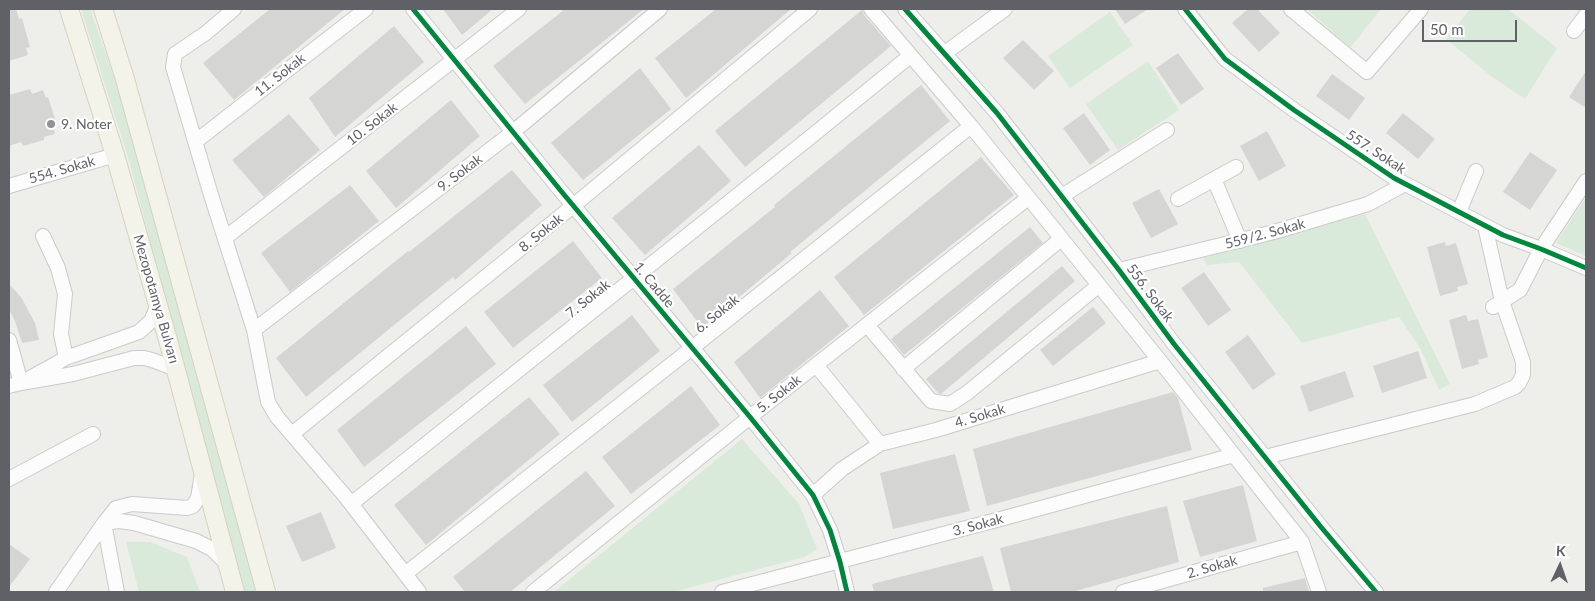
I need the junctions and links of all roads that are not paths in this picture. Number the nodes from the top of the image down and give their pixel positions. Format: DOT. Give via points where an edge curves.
graph roads {
  1 [pos="69,9"];
  2 [pos="103,9"];
  3 [pos="234,9"];
  4 [pos="366,9"];
  5 [pos="413,9"];
  6 [pos="519,9"];
  7 [pos="660,9"];
  8 [pos="810,9"];
  9 [pos="871,9"];
  10 [pos="905,9"];
  11 [pos="1006,9"];
  12 [pos="1185,9"];
  13 [pos="1291,9"];
  14 [pos="1421,9"];
  15 [pos="1586,15"];
  16 [pos="1574,31"];
  17 [pos="946,53"];
  18 [pos="910,56"];
  19 [pos="454,60"];
  20 [pos="971,126"];
  21 [pos="1167,130"];
  22 [pos="513,132"];
  23 [pos="195,142"];
  24 [pos="115,154"];
  25 [pos="1236,167"];
  26 [pos="1476,171"];
  27 [pos="1214,179"];
  28 [pos="1586,180"];
  29 [pos="1406,184"];
  30 [pos="9,186"];
  31 [pos="1062,196"];
  32 [pos="1028,198"];
  33 [pos="1178,199"];
  34 [pos="574,206"];
  35 [pos="1459,212"];
  36 [pos="1485,226"];
  37 [pos="43,236"];
  38 [pos="224,238"];
  39 [pos="1061,239"];
  40 [pos="1240,241"];
  41 [pos="1541,249"];
  42 [pos="1586,268"];
  43 [pos="1119,270"];
  44 [pos="633,278"];
  45 [pos="1098,286"];
  46 [pos="1498,304"];
  47 [pos="158,305"];
  48 [pos="867,325"];
  49 [pos="254,330"];
  50 [pos="9,340"];
  51 [pos="692,348"];
  52 [pos="66,358"];
  53 [pos="1160,361"];
  54 [pos="816,365"];
  55 [pos="903,369"];
  56 [pos="176,370"];
  57 [pos="15,384"];
  58 [pos="750,417"];
  59 [pos="93,434"];
  60 [pos="292,434"];
  61 [pos="880,444"];
  62 [pos="1234,455"];
  63 [pos="1265,457"];
  64 [pos="203,471"];
  65 [pos="9,479"];
  66 [pos="813,495"];
  67 [pos="351,504"];
  68 [pos="104,524"];
  69 [pos="1302,542"];
  70 [pos="840,562"];
  71 [pos="228,566"];
  72 [pos="405,574"];
  73 [pos="56,592"];
  74 [pos="117,592"];
  75 [pos="235,592"];
  76 [pos="266,592"];
  77 [pos="419,592"];
  78 [pos="533,592"];
  79 [pos="722,592"];
  80 [pos="847,592"];
  81 [pos="1123,592"];
  82 [pos="1319,592"];
  83 [pos="1376,592"];
  1 -- 24 [label="main road, Mezopotamya Bulvarı"];
  2 -- 76 [label="main road, Mezopotamya Bulvarı" via="136,116"];
  3 -- 23 [label="street" via="175,54 173,67"];
  4 -- 23 [label="street, 11. Sokak"];
  5 -- 19 [label="street, 1. Cadde"];
  6 -- 19 [label="street, 10. Sokak"];
  7 -- 22 [label="street, 9. Sokak"];
  8 -- 34 [label="street, 8. Sokak"];
  9 -- 18 [label="street"];
  10 -- 17 [label="street, 556. Sokak"];
  11 -- 17 [label="street"];
  12 -- 29 [label="street, 557. Sokak" via="1224,59"];
  13 -- 14 [label="street" via="1367,72"];
  15 -- 16 [label="street"];
  17 -- 31 [label="street, 556. Sokak"];
  18 -- 20 [label="street"];
  18 -- 44 [label="street, 7. Sokak"];
  19 -- 22 [label="street, 1. Cadde"];
  19 -- 38 [label="street, 10. Sokak"];
  20 -- 32 [label="street"];
  20 -- 51 [label="street, 6. Sokak"];
  21 -- 31 [label="street"];
  22 -- 34 [label="street, 1. Cadde"];
  22 -- 49 [label="street, 9. Sokak"];
  23 -- 38 [label="street"];
  24 -- 30 [label="street, 554. Sokak"];
  24 -- 47 [label="main road, Mezopotamya Bulvarı"];
  25 -- 27 [label="street"];
  26 -- 35 [label="street"];
  27 -- 33 [label="street"];
  27 -- 40 [label="street"];
  28 -- 41 [label="street"];
  29 -- 35 [label="street, 557. Sokak"];
  29 -- 40 [label="street, 559/2. Sokak" via="1368,204"];
  31 -- 43 [label="street, 556. Sokak"];
  32 -- 39 [label="street"];
  32 -- 48 [label="street, 5. Sokak"];
  34 -- 44 [label="street, 1. Cadde"];
  34 -- 60 [label="street, 8. Sokak"];
  35 -- 36 [label="street, 557. Sokak"];
  36 -- 41 [label="street, 557. Sokak"];
  36 -- 46 [label="street"];
  37 -- 52 [label="street" via="58,268 65,294 61,334"];
  38 -- 49 [label="street"];
  39 -- 45 [label="street"];
  39 -- 55 [label="street"];
  40 -- 43 [label="street, 559/2. Sokak"];
  41 -- 42 [label="street, 557. Sokak"];
  41 -- 46 [label="street" via="1520,290"];
  43 -- 63 [label="street, 556. Sokak"];
  44 -- 51 [label="street, 1. Cadde"];
  44 -- 67 [label="street, 7. Sokak"];
  45 -- 53 [label="street"];
  45 -- 55 [label="street" via="968,393 950,404 931,401"];
  46 -- 63 [label="street" via="1523,362 1523,375 1515,387 1475,404"];
  47 -- 52 [label="street" via="151,321 139,332"];
  47 -- 56 [label="main road, Mezopotamya Bulvarı"];
  48 -- 54 [label="street, 5. Sokak"];
  48 -- 55 [label="street"];
  49 -- 60 [label="street" via="268,402"];
  50 -- 57 [label="street"];
  51 -- 58 [label="street, 1. Cadde"];
  51 -- 72 [label="street, 6. Sokak"];
  52 -- 57 [label="street"];
  53 -- 61 [label="street, 4. Sokak"];
  53 -- 62 [label="street"];
  54 -- 58 [label="street, 5. Sokak"];
  54 -- 61 [label="street"];
  56 -- 57 [label="street" via="152,360 134,358"];
  56 -- 64 [label="main road, Mezopotamya Bulvarı"];
  58 -- 66 [label="street, 1. Cadde"];
  58 -- 78 [label="street, 5. Sokak"];
  59 -- 65 [label="street"];
  60 -- 67 [label="street"];
  61 -- 66 [label="street, 4. Sokak" via="842,469"];
  62 -- 69 [label="street"];
  62 -- 70 [label="street, 3. Sokak"];
  63 -- 83 [label="street, 556. Sokak"];
  64 -- 68 [label="street" via="198,498 193,506 132,504 116,508"];
  64 -- 71 [label="main road, Mezopotamya Bulvarı"];
  66 -- 70 [label="street, 1. Cadde" via="830,530"];
  67 -- 72 [label="street"];
  68 -- 71 [label="street" via="134,523 196,541 212,549"];
  68 -- 73 [label="street"];
  68 -- 74 [label="street"];
  69 -- 81 [label="street, 2. Sokak"];
  69 -- 82 [label="street"];
  70 -- 79 [label="street, 3. Sokak"];
  70 -- 80 [label="street, 1. Cadde"];
  71 -- 75 [label="main road, Mezopotamya Bulvarı"];
  72 -- 77 [label="street"];
}
